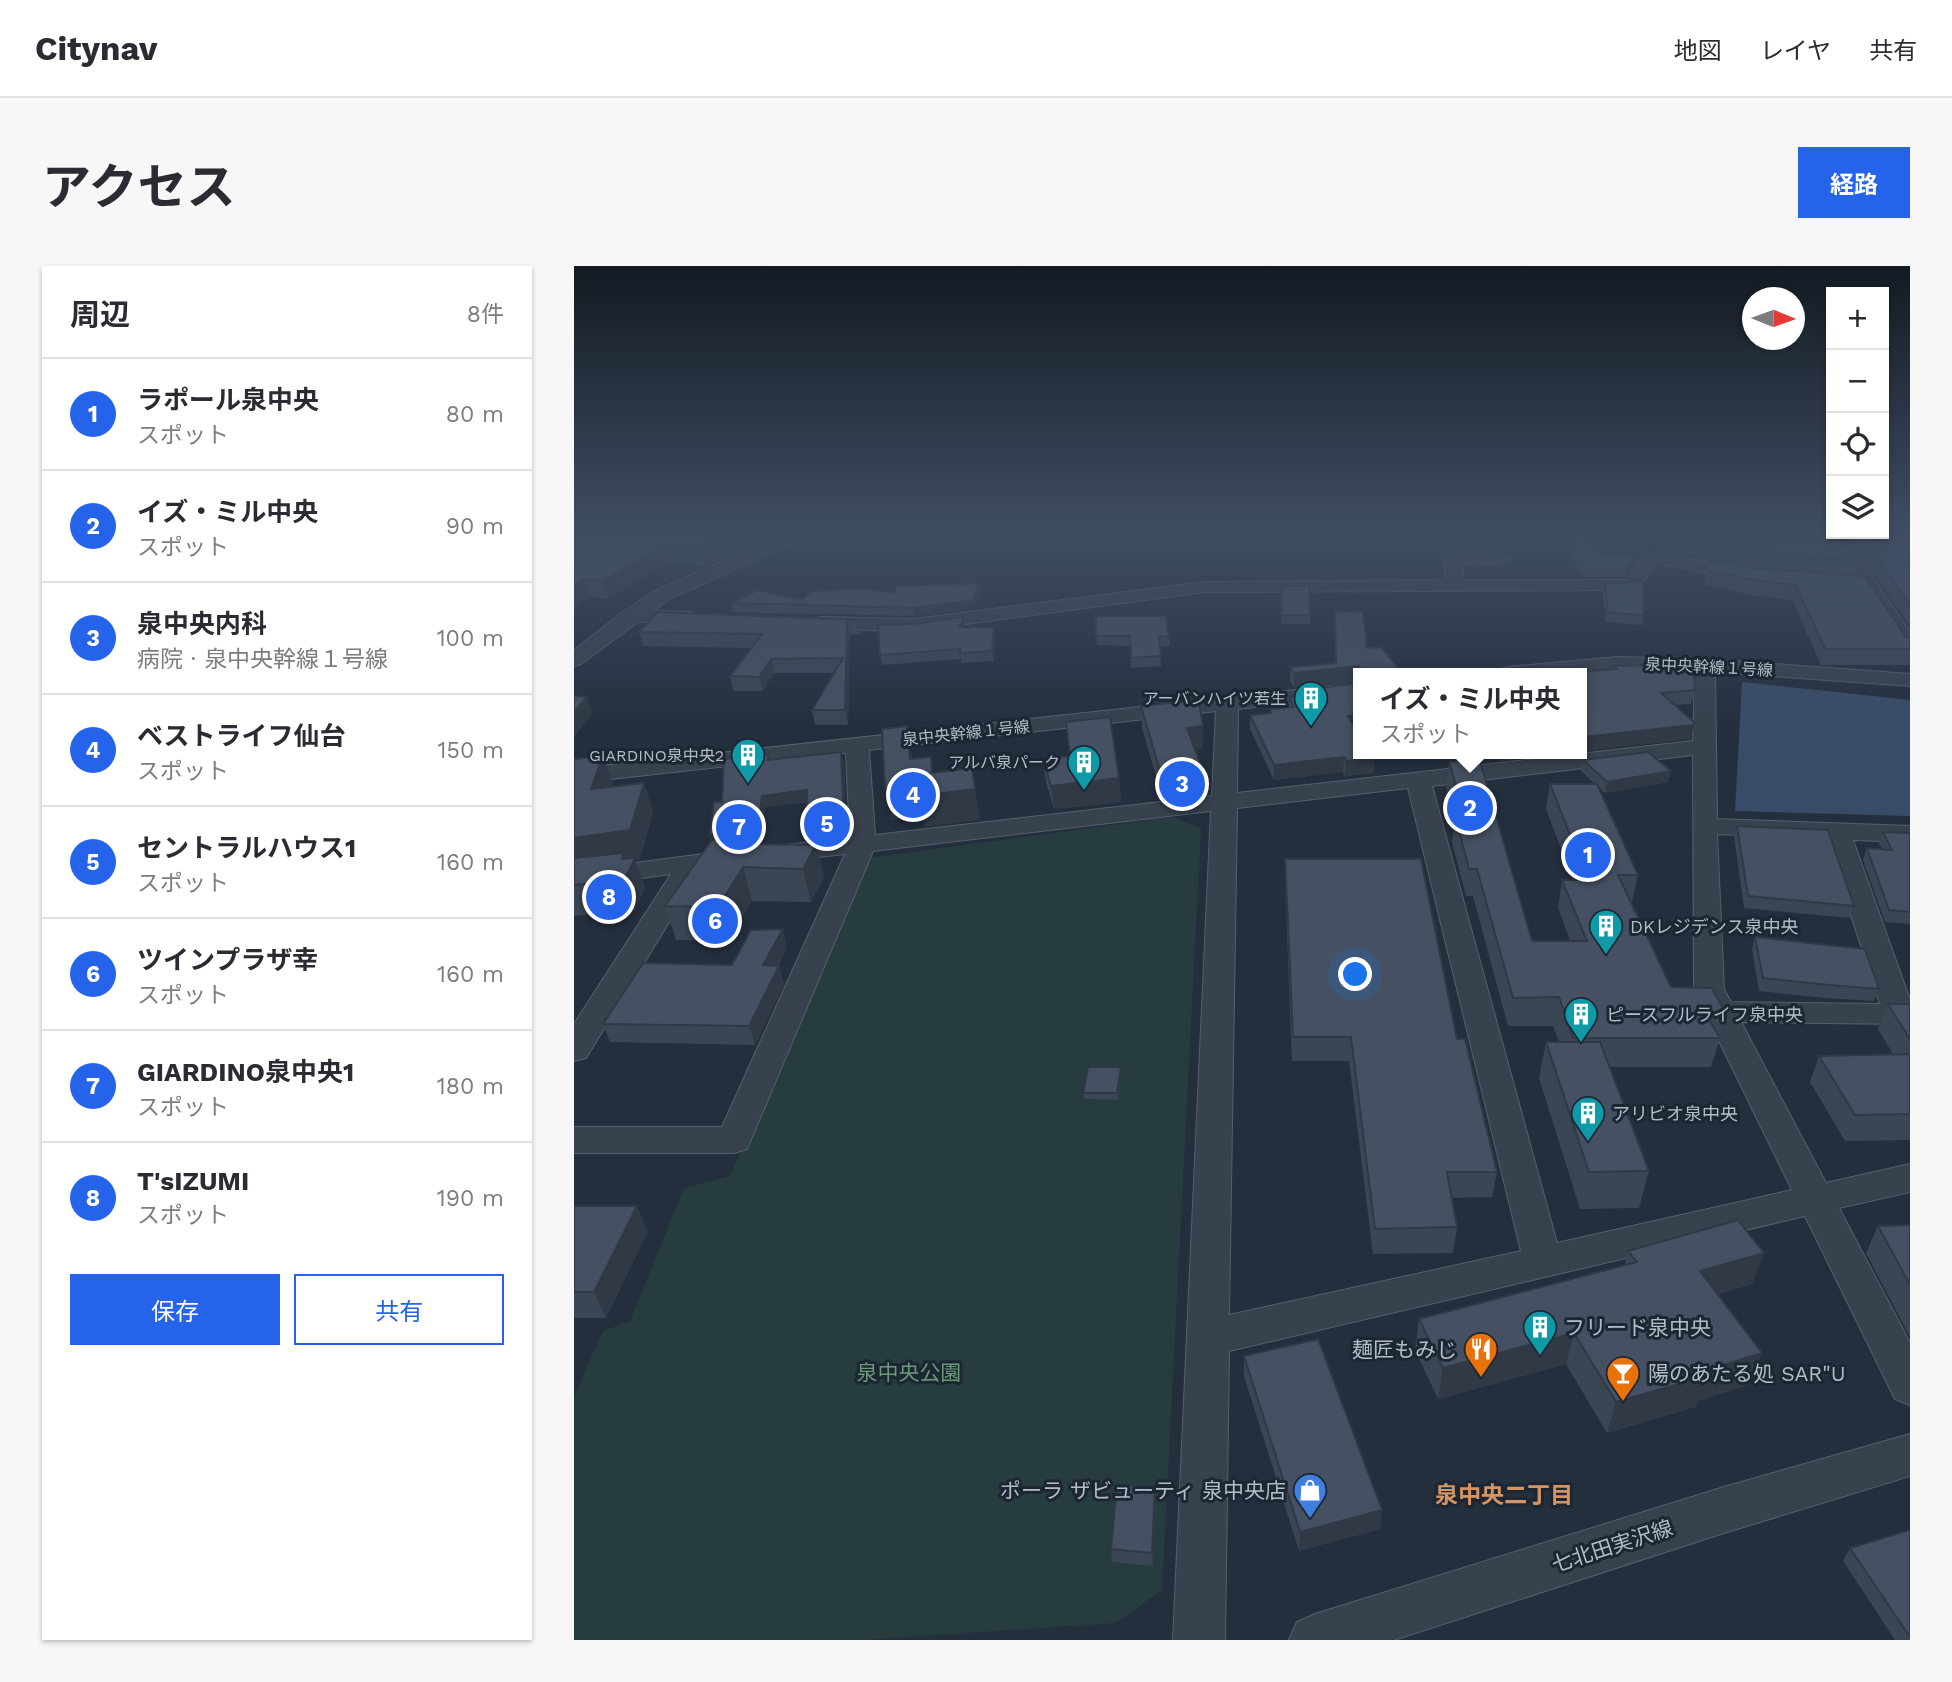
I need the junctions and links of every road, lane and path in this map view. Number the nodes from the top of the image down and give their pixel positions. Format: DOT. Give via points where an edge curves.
graph roads {
  1 [pos="660,598"];
  2 [pos="1120,598"];
  3 [pos="1879,598"];
  4 [pos="630,616"];
  5 [pos="710,619"];
  6 [pos="802,622"];
  7 [pos="1910,647"];
  8 [pos="577,655"];
  9 [pos="1704,665"];
  10 [pos="1563,668"];
  11 [pos="1910,680"];
  12 [pos="1353,690"];
  13 [pos="1227,705"];
  14 [pos="857,744"];
  15 [pos="1704,747"];
  16 [pos="574,776"];
  17 [pos="1418,780"];
  18 [pos="1224,803"];
  19 [pos="1704,826"];
  20 [pos="1837,831"];
  21 [pos="1910,834"];
  22 [pos="863,844"];
  23 [pos="692,863"];
  24 [pos="574,879"];
  25 [pos="1720,1012"];
  26 [pos="1905,1014"];
  27 [pos="574,1050"];
  28 [pos="574,1140"];
  29 [pos="1910,1178"];
  30 [pos="1816,1200"];
  31 [pos="1543,1262"];
  32 [pos="1208,1338"];
  33 [pos="1910,1386"];
  34 [pos="1910,1455"];
  35 [pos="1199,1640"];
  36 [pos="1315,1640"];
  1 -- 4 [label="street"];
  2 -- 6 [label="street" via="914,625"];
  3 -- 7 [label="street"];
  4 -- 5 [label="street"];
  4 -- 8 [label="street"];
  9 -- 10 [label="street, 泉中央幹線１号線" via="1618,663"];
  9 -- 11 [label="street, 泉中央幹線１号線"];
  9 -- 15 [label="street"];
  12 -- 13 [label="street, 泉中央幹線１号線"];
  13 -- 14 [label="street, 泉中央幹線１号線"];
  13 -- 18 [label="street"];
  14 -- 16 [label="street, 泉中央幹線１号線"];
  14 -- 22 [label="street"];
  15 -- 17 [label="street"];
  15 -- 19 [label="street"];
  17 -- 18 [label="street"];
  17 -- 31 [label="street"];
  18 -- 22 [label="street"];
  18 -- 32 [label="street"];
  19 -- 20 [label="street"];
  19 -- 25 [label="street" via="1709,990"];
  20 -- 21 [label="street"];
  20 -- 26 [label="street"];
  22 -- 23 [label="street"];
  22 -- 28 [label="street" via="733,1140"];
  23 -- 24 [label="street"];
  23 -- 27 [label="street"];
  25 -- 26 [label="street"];
  25 -- 30 [label="street"];
  29 -- 30 [label="street"];
  30 -- 31 [label="street"];
  30 -- 33 [label="street"];
  31 -- 32 [label="street"];
  32 -- 35 [label="street"];
  34 -- 36 [label="street, 七北田実沢線"];
}
